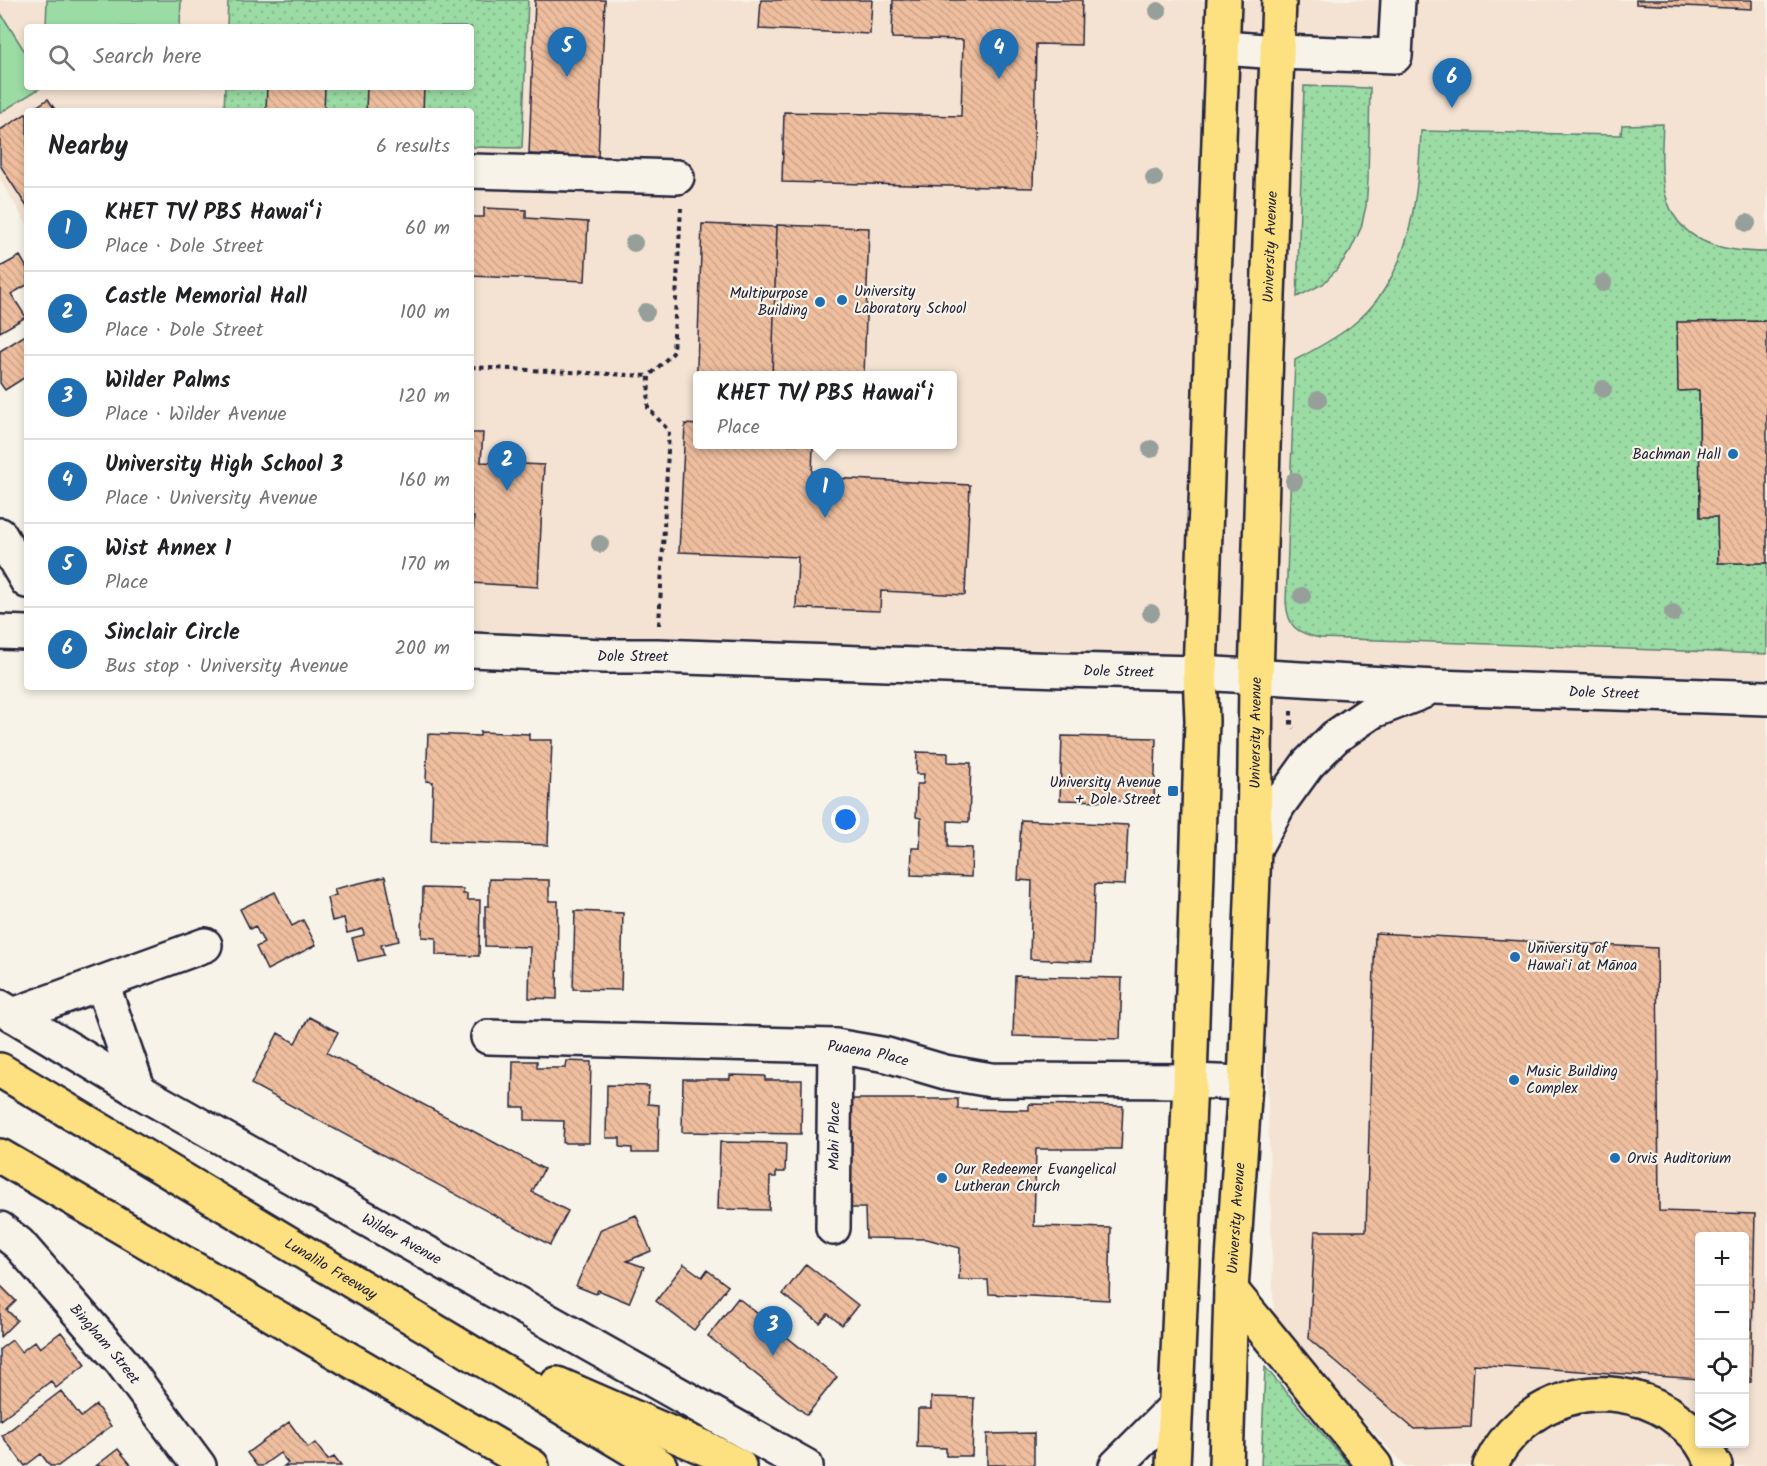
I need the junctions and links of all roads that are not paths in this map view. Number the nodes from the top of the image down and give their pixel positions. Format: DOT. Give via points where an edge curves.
graph roads {
  1 [pos="1224,0"];
  2 [pos="1280,0"];
  3 [pos="1398,0"];
  4 [pos="1223,48"];
  5 [pos="1278,52"];
  6 [pos="474,171"];
  7 [pos="679,189"];
  8 [pos="0,535"];
  9 [pos="24,576"];
  10 [pos="0,632"];
  11 [pos="24,633"];
  12 [pos="474,650"];
  13 [pos="1200,673"];
  14 [pos="1256,677"];
  15 [pos="1435,687"];
  16 [pos="1767,699"];
  17 [pos="1254,849"];
  18 [pos="205,945"];
  19 [pos="102,983"];
  20 [pos="7,1011"];
  21 [pos="488,1037"];
  22 [pos="835,1046"];
  23 [pos="0,1071"];
  24 [pos="1190,1081"];
  25 [pos="1245,1083"];
  26 [pos="139,1090"];
  27 [pos="0,1156"];
  28 [pos="833,1228"];
  29 [pos="0,1230"];
  30 [pos="1231,1290"];
  31 [pos="434,1330"];
  32 [pos="1175,1407"];
  33 [pos="1695,1434"];
  34 [pos="1704,1448"];
  35 [pos="199,1466"];
  36 [pos="532,1466"];
  37 [pos="660,1466"];
  38 [pos="739,1466"];
  39 [pos="806,1466"];
  40 [pos="1116,1466"];
  41 [pos="1173,1466"];
  42 [pos="1226,1466"];
  43 [pos="1375,1466"];
  44 [pos="1490,1466"];
  45 [pos="1715,1466"];
  1 -- 4 [label="main road"];
  2 -- 5 [label="main road, University Avenue"];
  3 -- 5 [label="street" via="1395,56"];
  4 -- 5 [label="street"];
  4 -- 13 [label="main road"];
  5 -- 14 [label="main road, University Avenue"];
  6 -- 7 [label="street"];
  8 -- 9 [label="street"];
  10 -- 11 [label="street"];
  12 -- 13 [label="street, Dole Street"];
  13 -- 14 [label="street, Dole Street"];
  13 -- 24 [label="main road" via="1202,721"];
  14 -- 15 [label="street, Dole Street"];
  14 -- 17 [label="main road, University Avenue"];
  15 -- 16 [label="street, Dole Street"];
  15 -- 17 [label="street" via="1373,711 1335,737 1308,764 1279,804"];
  17 -- 25 [label="main road, University Avenue"];
  18 -- 19 [label="street"];
  19 -- 20 [label="street"];
  19 -- 26 [label="street"];
  20 -- 26 [label="street, Wilder Avenue"];
  21 -- 22 [label="street, Puaena Place"];
  22 -- 24 [label="street, Puaena Place" via="991,1080"];
  22 -- 28 [label="street, Mahi Place"];
  23 -- 31 [label="main road, Lunalilo Freeway"];
  24 -- 25 [label="street, Puaena Place"];
  24 -- 32 [label="main road"];
  25 -- 30 [label="main road, University Avenue"];
  26 -- 39 [label="street, Wilder Avenue"];
  27 -- 36 [label="main road"];
  29 -- 35 [label="street, Bingham Street" via="19,1244 121,1361"];
  30 -- 42 [label="main road, University Avenue"];
  30 -- 43 [label="main road"];
  31 -- 37 [label="main road, Lunalilo Freeway"];
  31 -- 38 [label="main road"];
  32 -- 40 [label="street"];
  32 -- 41 [label="main road"];
  33 -- 44 [label="main road" via="1678,1419 1636,1398 1589,1394 1545,1407 1526,1419 1496,1452"];
  34 -- 45 [label="main road"];
}
